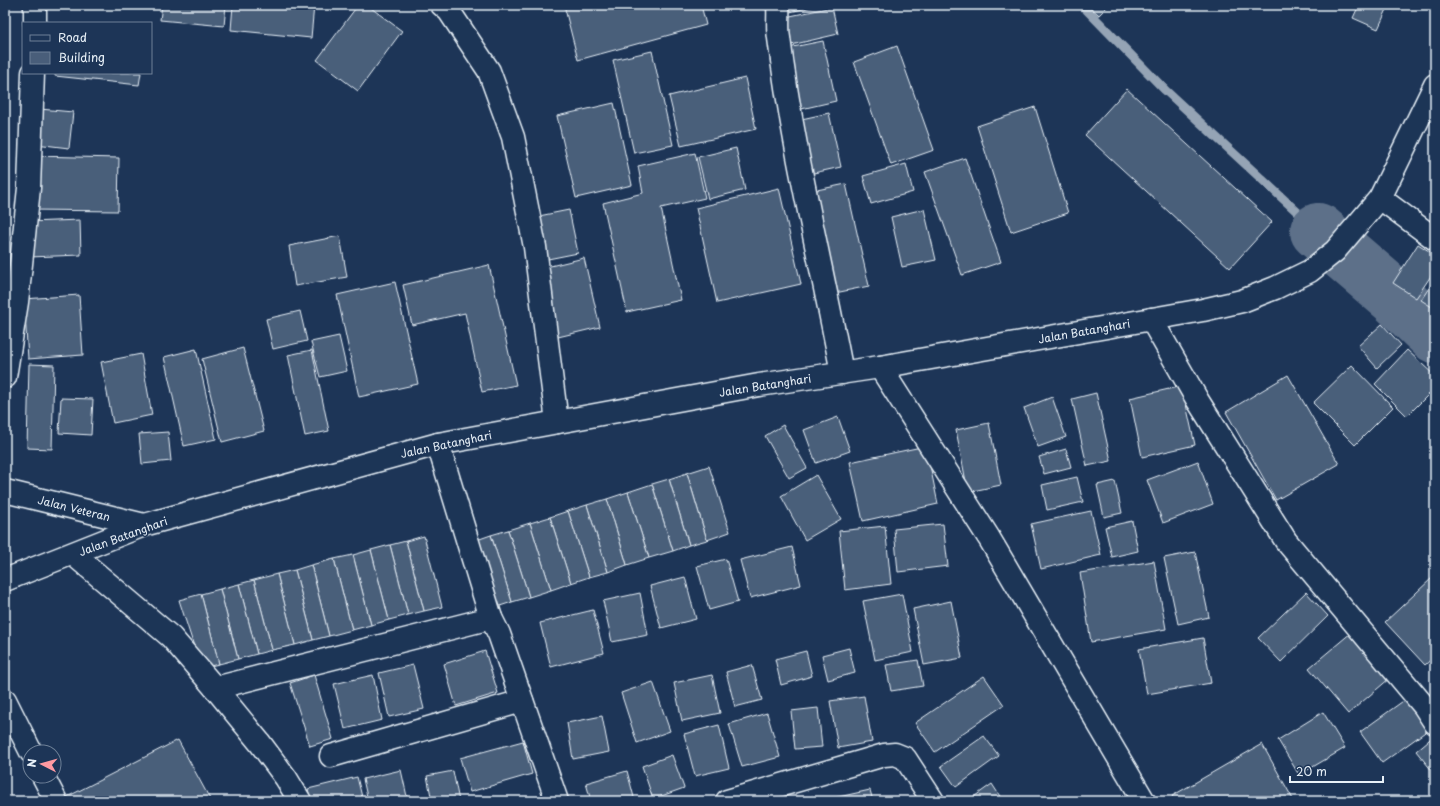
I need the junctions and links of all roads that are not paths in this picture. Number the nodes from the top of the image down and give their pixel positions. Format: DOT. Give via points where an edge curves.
graph roads {
  1 [pos="35,5"];
  2 [pos="442,5"];
  3 [pos="778,5"];
  4 [pos="35,22"];
  5 [pos="33,74"];
  6 [pos="1435,85"];
  7 [pos="1380,198"];
  8 [pos="1435,239"];
  9 [pos="1151,319"];
  10 [pos="880,367"];
  11 [pos="842,373"];
  12 [pos="5,377"];
  13 [pos="557,422"];
  14 [pos="438,444"];
  15 [pos="5,491"];
  16 [pos="144,526"];
  17 [pos="73,554"];
  18 [pos="5,580"];
  19 [pos="491,618"];
  20 [pos="215,688"];
  21 [pos="5,700"];
  22 [pos="522,700"];
  23 [pos="1435,723"];
  24 [pos="27,744"];
  25 [pos="331,756"];
  26 [pos="47,784"];
  27 [pos="56,801"];
  28 [pos="300,801"];
  29 [pos="557,801"];
  30 [pos="727,801"];
  31 [pos="933,801"];
  32 [pos="1144,801"];
  1 -- 4 [label="street"];
  2 -- 13 [label="street" via="449,11 489,70 513,137 535,247"];
  3 -- 11 [label="street" via="779,36 800,170"];
  5 -- 12 [label="street" via="29,188 17,302"];
  6 -- 7 [label="street, Jalan Batanghari"];
  7 -- 8 [label="street"];
  7 -- 9 [label="street, Jalan Batanghari" via="1335,251 1310,271 1242,301"];
  9 -- 10 [label="street, Jalan Batanghari"];
  9 -- 23 [label="street" via="1198,401 1286,541 1424,706"];
  10 -- 11 [label="street, Jalan Batanghari"];
  10 -- 32 [label="street" via="988,538"];
  11 -- 13 [label="street, Jalan Batanghari" via="759,384"];
  13 -- 14 [label="street, Jalan Batanghari"];
  14 -- 16 [label="street, Jalan Batanghari"];
  14 -- 19 [label="street"];
  15 -- 16 [label="street, Jalan Veteran"];
  16 -- 17 [label="street, Jalan Batanghari"];
  17 -- 18 [label="street, Jalan Batanghari"];
  17 -- 20 [label="street" via="170,637"];
  19 -- 20 [label="street"];
  19 -- 22 [label="street"];
  20 -- 28 [label="street" via="260,743"];
  21 -- 24 [label="street"];
  22 -- 25 [label="street"];
  22 -- 29 [label="street"];
  26 -- 27 [label="street"];
  30 -- 31 [label="street" via="884,755 895,754 905,758"];
}
